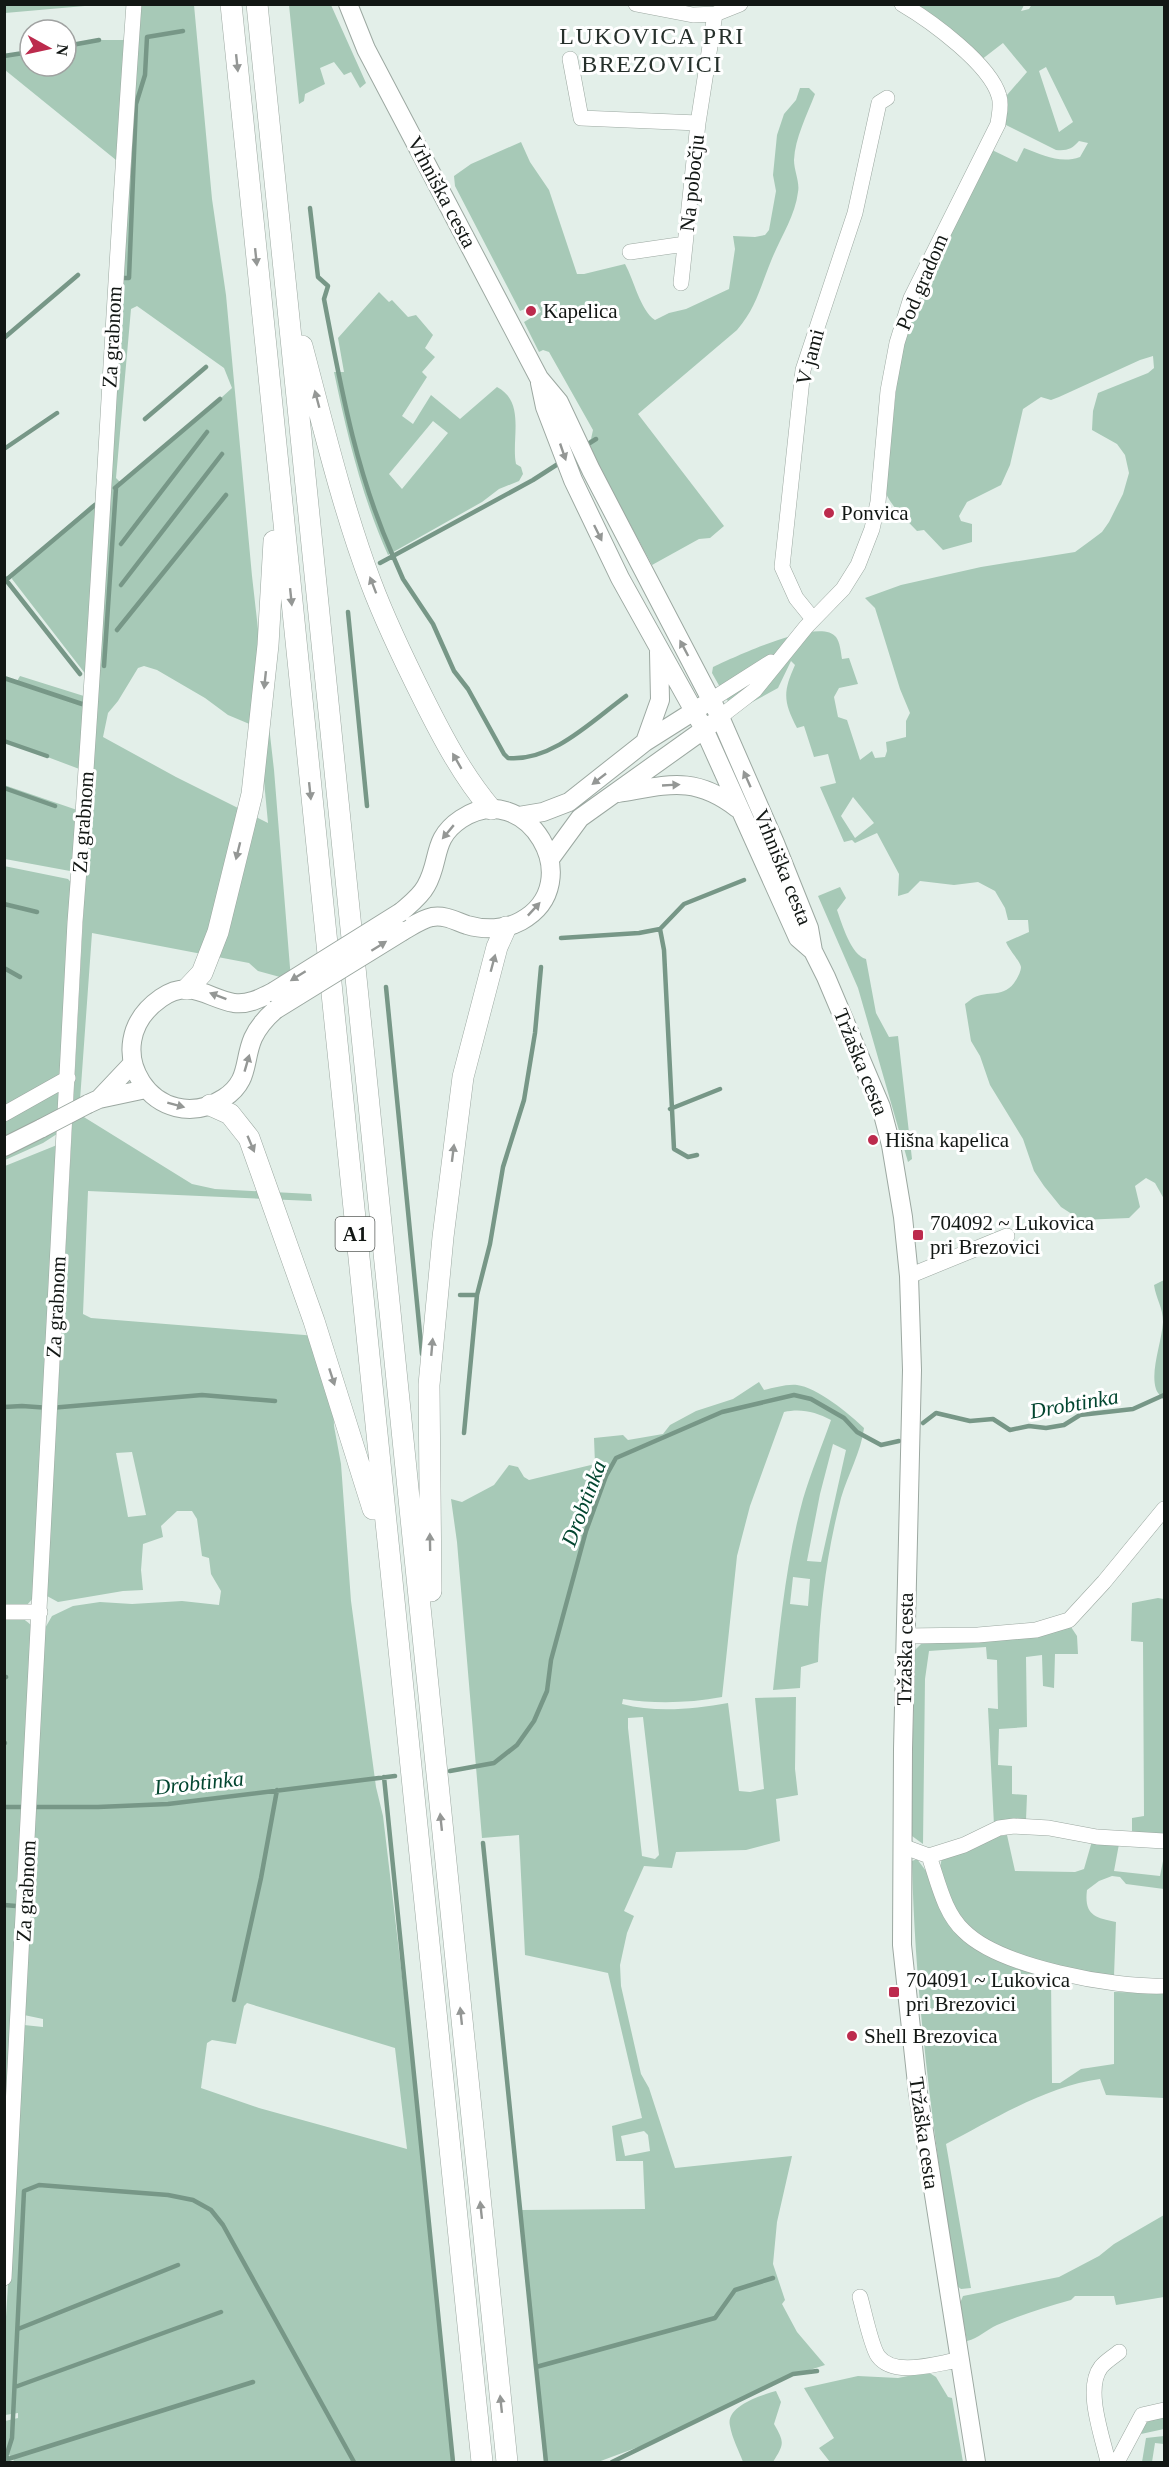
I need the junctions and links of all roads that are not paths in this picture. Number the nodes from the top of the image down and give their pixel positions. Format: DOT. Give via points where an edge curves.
graph roads {
  1 [pos="134,4"];
  2 [pos="231,4"];
  3 [pos="257,4"];
  4 [pos="348,4"];
  5 [pos="636,4"];
  6 [pos="740,4"];
  7 [pos="902,4"];
  8 [pos="715,14"];
  9 [pos="570,59"];
  10 [pos="887,98"];
  11 [pos="698,123"];
  12 [pos="686,244"];
  13 [pos="630,252"];
  14 [pos="286,282"];
  15 [pos="681,283"];
  16 [pos="560,422"];
  17 [pos="276,453"];
  18 [pos="813,619"];
  19 [pos="659,651"];
  20 [pos="781,656"];
  21 [pos="711,700"];
  22 [pos="694,712"];
  23 [pos="720,717"];
  24 [pos="704,729"];
  25 [pos="645,742"];
  26 [pos="613,794"];
  27 [pos="491,808"];
  28 [pos="740,811"];
  29 [pos="519,816"];
  30 [pos="550,859"];
  31 [pos="506,927"];
  32 [pos="813,951"];
  33 [pos="178,991"];
  34 [pos="274,1001"];
  35 [pos="133,1063"];
  36 [pos="68,1078"];
  37 [pos="146,1089"];
  38 [pos="93,1101"];
  39 [pos="210,1105"];
  40 [pos="4,1114"];
  41 [pos="4,1147"];
  42 [pos="1007,1236"];
  43 [pos="909,1276"];
  44 [pos="1164,1509"];
  45 [pos="389,1571"];
  46 [pos="4,1612"];
  47 [pos="40,1612"];
  48 [pos="905,1636"];
  49 [pos="432,1726"];
  50 [pos="1164,1840"];
  51 [pos="902,1846"];
  52 [pos="929,1856"];
  53 [pos="1164,1986"];
  54 [pos="4,2278"];
  55 [pos="860,2297"];
  56 [pos="1119,2352"];
  57 [pos="959,2360"];
  58 [pos="1164,2410"];
  59 [pos="482,2463"];
  60 [pos="507,2463"];
  61 [pos="976,2463"];
  62 [pos="1108,2463"];
  63 [pos="1117,2463"];
  1 -- 36 [label="street, Za grabnom"];
  2 -- 17 [label="highway, A1, one-way"];
  3 -- 14 [label="highway, A1"];
  4 -- 16 [label="main road, Vrhniška cesta" via="366,49 539,378 545,407"];
  5 -- 8 [label="street" via="693,15"];
  6 -- 8 [label="street"];
  7 -- 18 [label="street, Pod gradom" via="978,64 992,79 1001,108 998,124 911,298 888,391 878,502 866,547 843,589"];
  8 -- 11 [label="street, Na pobočju"];
  9 -- 11 [label="street, Na pobočju" via="581,118"];
  10 -- 18 [label="street, V jami" via="879,104 855,213 803,370 782,567 796,598"];
  11 -- 12 [label="street, Na pobočju"];
  12 -- 13 [label="street, Na pobočju"];
  12 -- 15 [label="street, Na pobočju"];
  27 -- 14 [label="highway, one-way" via="472,787 440,731 371,582 338,478"];
  14 -- 49 [label="highway, A1"];
  16 -- 19 [label="main road, Vrhniška cesta, one-way" via="573,480"];
  21 -- 16 [label="main road, Vrhniška cesta, one-way" via="591,470"];
  17 -- 33 [label="highway, one-way" via="268,645 252,794 218,932 202,973"];
  17 -- 45 [label="highway, A1, one-way"];
  18 -- 20 [label="street, Pod gradom"];
  19 -- 22 [label="main road, Vrhniška cesta"];
  19 -- 25 [label="main road" via="660,700"];
  20 -- 21 [label="street"];
  20 -- 23 [label="street" via="755,690"];
  21 -- 22 [label="main road"];
  21 -- 23 [label="main road, Vrhniška cesta"];
  22 -- 24 [label="main road, Vrhniška cesta"];
  22 -- 25 [label="main road"];
  23 -- 24 [label="main road"];
  32 -- 23 [label="main road, Vrhniška cesta, one-way" via="809,928"];
  24 -- 26 [label="main road"];
  24 -- 28 [label="main road, Vrhniška cesta"];
  25 -- 29 [label="main road, one-way" via="569,802"];
  26 -- 28 [label="main road, one-way" via="689,785 718,794"];
  26 -- 30 [label="main road" via="580,818"];
  27 -- 29 [label="main road"];
  27 -- 34 [label="main road, one-way, bridge" via="463,818 447,831 437,848 427,885 418,897"];
  28 -- 32 [label="main road, Vrhniška cesta" via="798,938"];
  29 -- 30 [label="main road" via="545,842"];
  31 -- 30 [label="main road, one-way" via="522,921 546,894 551,877"];
  34 -- 31 [label="main road, one-way, bridge" via="431,918 451,918 484,928"];
  49 -- 31 [label="highway, one-way" via="432,1351 463,1077 496,947"];
  32 -- 43 [label="main road, Tržaška cesta" via="881,1107 903,1217"];
  34 -- 33 [label="main road, one-way" via="235,1003 198,989"];
  33 -- 35 [label="main road" via="147,1009 136,1025"];
  39 -- 34 [label="main road, one-way" via="239,1083 253,1039"];
  35 -- 37 [label="main road" via="137,1078"];
  35 -- 38 [label="main road"];
  36 -- 40 [label="street"];
  36 -- 47 [label="street, Za grabnom"];
  37 -- 38 [label="main road"];
  37 -- 39 [label="main road, one-way" via="171,1105 190,1109"];
  38 -- 41 [label="main road, bridge"];
  39 -- 45 [label="highway, one-way" via="230,1114 249,1138 357,1454"];
  42 -- 43 [label="street"];
  43 -- 48 [label="main road, Tržaška cesta" via="912,1370"];
  44 -- 48 [label="street" via="1069,1620 1036,1630"];
  45 -- 59 [label="highway, A1"];
  46 -- 47 [label="street"];
  47 -- 54 [label="street, Za grabnom"];
  48 -- 51 [label="main road, Tržaška cesta"];
  60 -- 49 [label="highway, A1, one-way"];
  50 -- 52 [label="street" via="1097,1837 1014,1826 999,1828"];
  51 -- 52 [label="street"];
  51 -- 57 [label="main road, Tržaška cesta" via="902,1945 918,2094"];
  52 -- 53 [label="street" via="952,1915 963,1931 994,1951 1073,1976 1122,1985"];
  55 -- 57 [label="street" via="877,2355 886,2364 902,2368"];
  56 -- 62 [label="street" via="1100,2368 1093,2393"];
  57 -- 61 [label="main road, Tržaška cesta"];
  58 -- 63 [label="street" via="1142,2415"];
}
